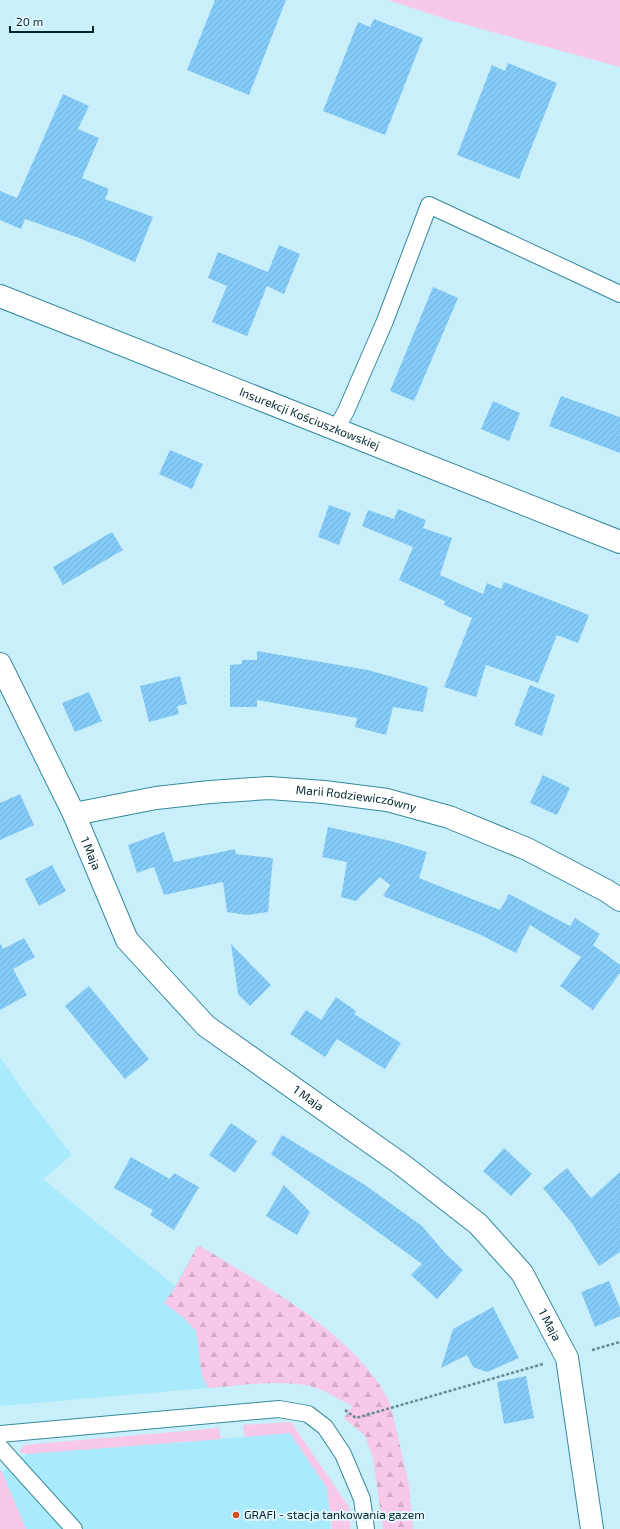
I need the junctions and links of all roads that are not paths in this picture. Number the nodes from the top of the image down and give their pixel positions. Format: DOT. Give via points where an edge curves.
graph roads {
  1 [pos="620,294"];
  2 [pos="0,296"];
  3 [pos="336,429"];
  4 [pos="620,542"];
  5 [pos="0,664"];
  6 [pos="74,814"];
  7 [pos="620,900"];
  8 [pos="0,1434"];
  9 [pos="0,1447"];
  10 [pos="74,1529"];
  11 [pos="366,1529"];
  12 [pos="592,1529"];
  1 -- 3 [label="lane" via="430,205 382,328"];
  2 -- 3 [label="street, Insurekcji Kościuszkowskiej"];
  3 -- 4 [label="street, Insurekcji Kościuszkowskiej"];
  5 -- 6 [label="street, 1 Maja"];
  6 -- 7 [label="street, Marii Rodziewiczówny" via="156,798 270,788 387,800 449,817 527,849"];
  6 -- 12 [label="street, 1 Maja" via="127,940 206,1026 401,1164 478,1224 522,1274 567,1358"];
  8 -- 11 [label="lane" via="279,1409 308,1414 325,1427 343,1454 362,1499"];
  9 -- 10 [label="lane"];
}
